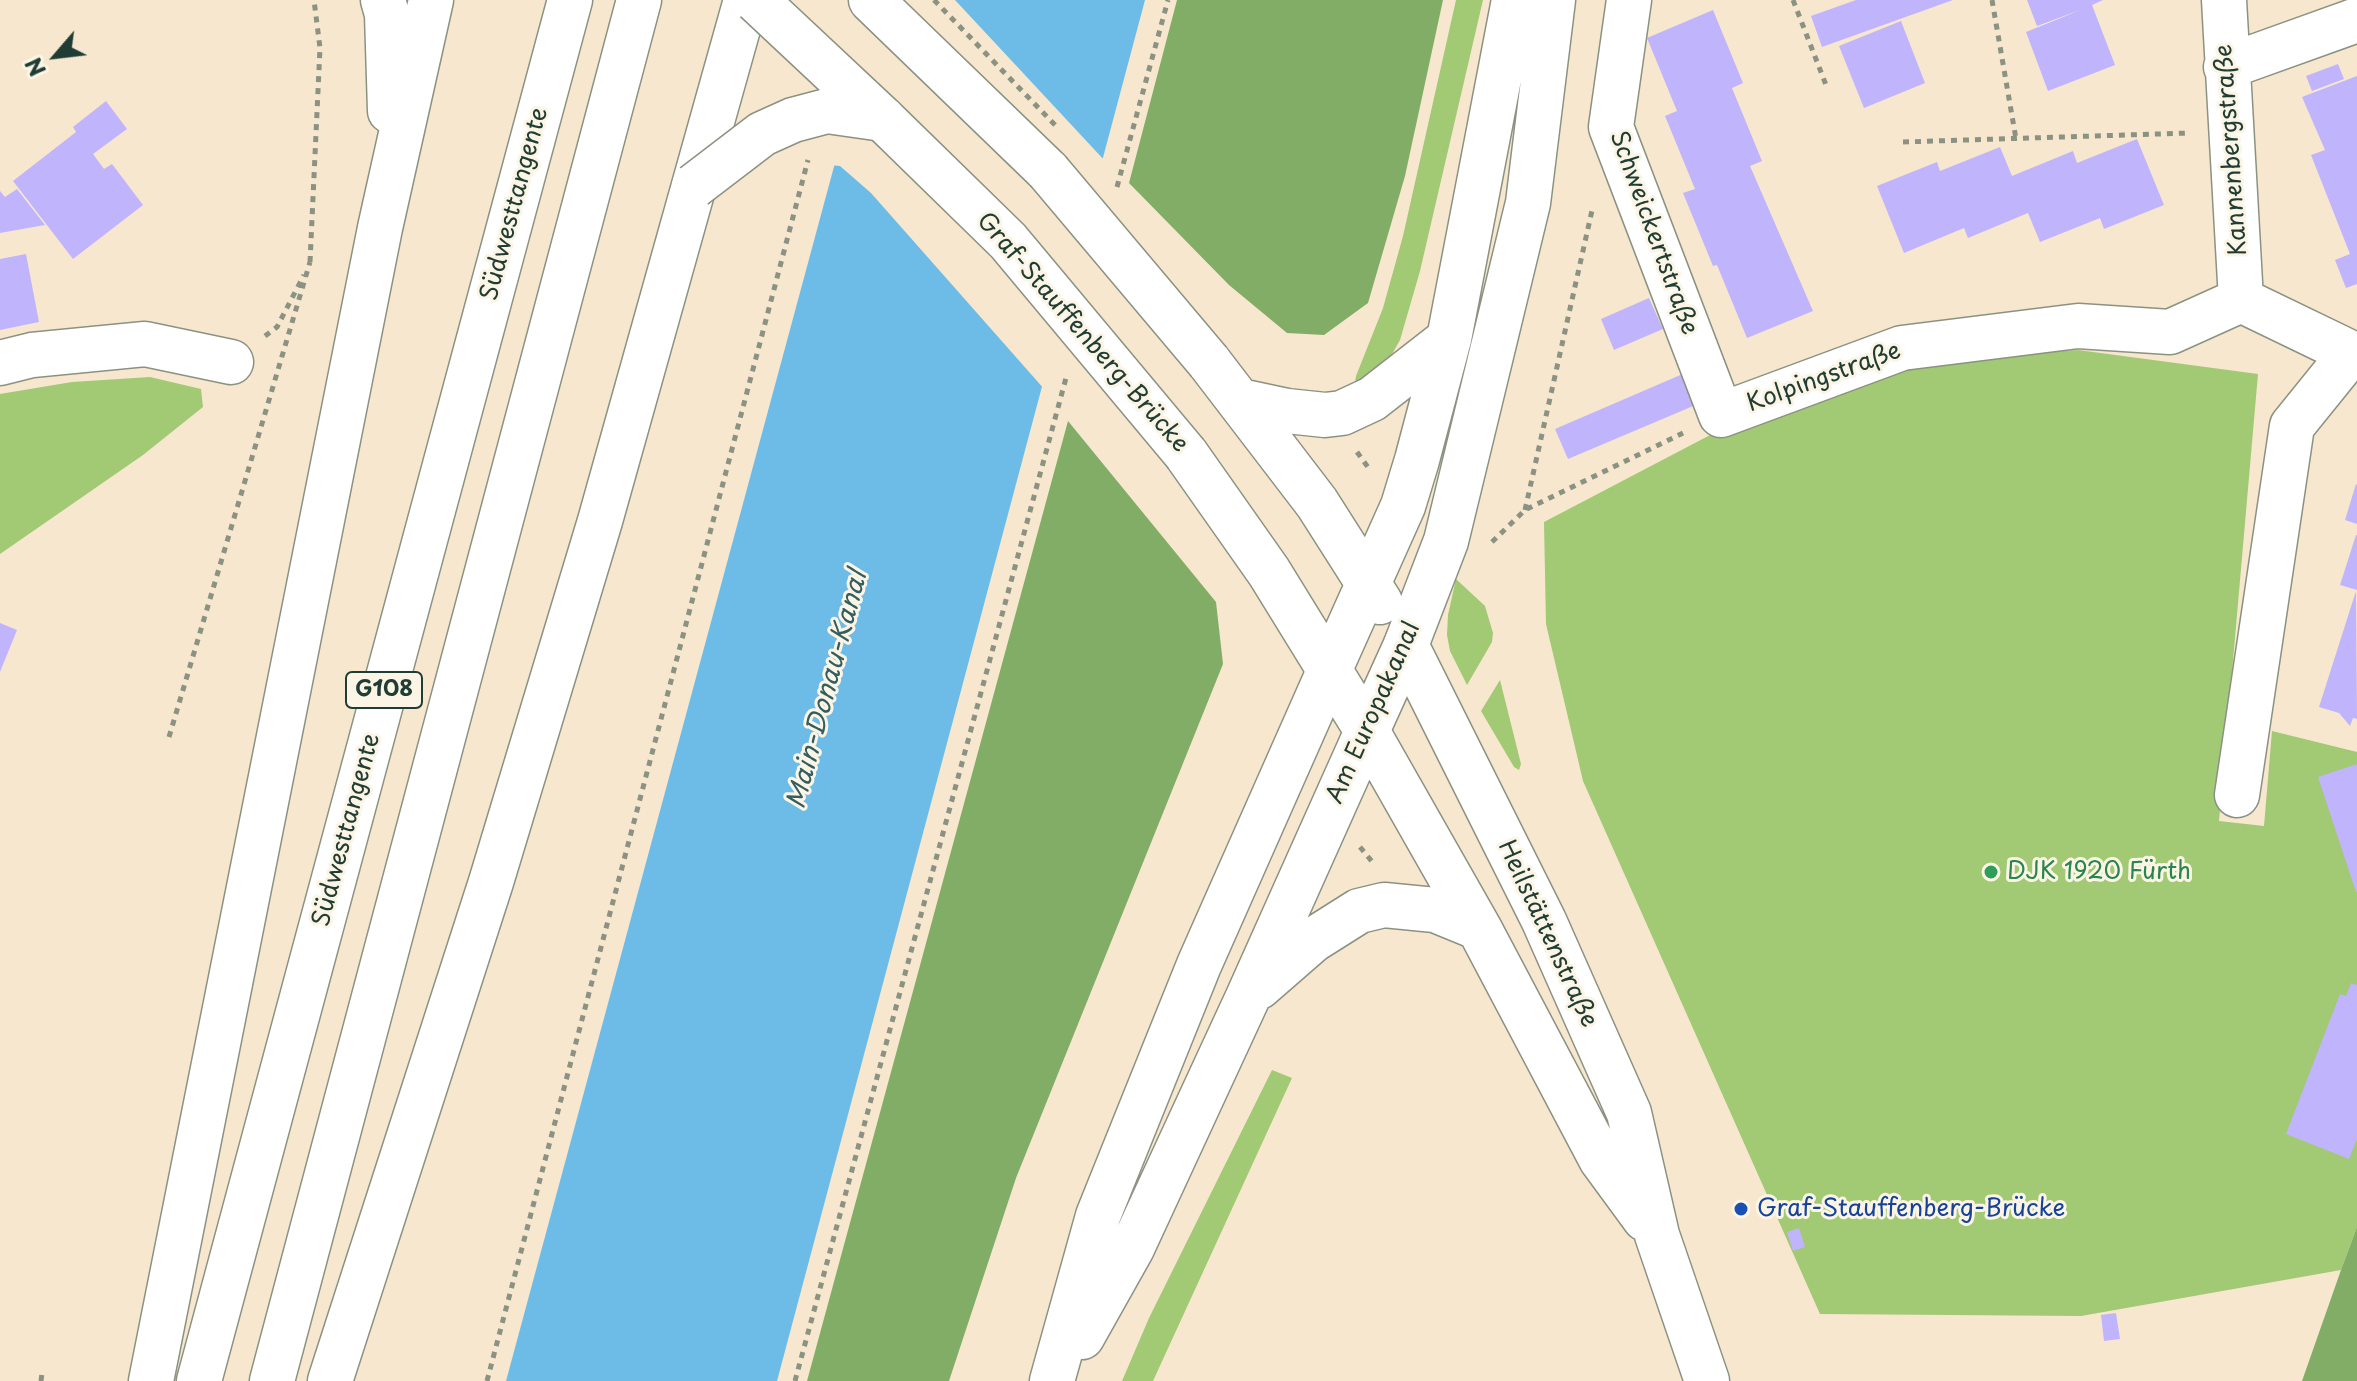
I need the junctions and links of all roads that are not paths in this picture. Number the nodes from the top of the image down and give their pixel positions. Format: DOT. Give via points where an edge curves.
graph roads {
  1 [pos="383,0"];
  2 [pos="570,0"];
  3 [pos="639,0"];
  4 [pos="746,0"];
  5 [pos="756,0"];
  6 [pos="871,0"];
  7 [pos="1514,0"];
  8 [pos="1553,0"];
  9 [pos="1629,0"];
  10 [pos="2224,0"];
  11 [pos="430,2"];
  12 [pos="2357,20"];
  13 [pos="2226,67"];
  14 [pos="883,119"];
  15 [pos="392,169"];
  16 [pos="694,186"];
  17 [pos="2241,300"];
  18 [pos="1449,339"];
  19 [pos="2354,354"];
  20 [pos="231,362"];
  21 [pos="0,363"];
  22 [pos="1240,401"];
  23 [pos="1721,415"];
  24 [pos="1369,584"];
  25 [pos="1406,645"];
  26 [pos="1330,669"];
  27 [pos="1367,731"];
  28 [pos="2237,795"];
  29 [pos="1479,928"];
  30 [pos="1248,997"];
  31 [pos="1657,1235"];
  32 [pos="151,1381"];
  33 [pos="199,1381"];
  34 [pos="272,1381"];
  35 [pos="330,1381"];
  36 [pos="1055,1381"];
  37 [pos="1707,1381"];
  1 -- 15 [label="main road"];
  2 -- 33 [label="main road, Südwesttangente / G108"];
  3 -- 34 [label="main road, G108"];
  4 -- 16 [label="main road"];
  5 -- 14 [label="main road, Graf-Stauffenberg-Brücke, bridge"];
  6 -- 22 [label="main road, bridge" via="1048,171"];
  7 -- 18 [label="main road, Am Europakanal"];
  8 -- 25 [label="main road, Am Europakanal" via="1528,203 1446,541"];
  9 -- 23 [label="main road, Schweickertstraße" via="1611,127"];
  10 -- 13 [label="main road, Kannenbergstraße"];
  11 -- 15 [label="main road"];
  12 -- 13 [label="main road"];
  13 -- 17 [label="main road, Kannenbergstraße"];
  14 -- 16 [label="main road, bridge" via="827,111 793,120 762,134"];
  14 -- 26 [label="main road, Graf-Stauffenberg-Brücke, bridge" via="1008,241 1186,454"];
  15 -- 32 [label="main road"];
  16 -- 35 [label="main road" via="491,882"];
  17 -- 19 [label="main road"];
  17 -- 23 [label="main road, Kolpingstraße" via="2170,332 2078,326 1902,348"];
  18 -- 22 [label="main road" via="1372,399 1342,413 1287,411"];
  18 -- 24 [label="main road, Am Europakanal" via="1403,506"];
  19 -- 28 [label="main road" via="2292,426"];
  20 -- 21 [label="main road" via="145,344"];
  22 -- 24 [label="main road" via="1317,503"];
  24 -- 25 [label="main road, Heilstättenstraße"];
  24 -- 26 [label="main road, Am Europakanal"];
  25 -- 27 [label="main road, Am Europakanal"];
  25 -- 31 [label="main road, Heilstättenstraße" via="1544,921 1629,1113"];
  26 -- 27 [label="main road, Graf-Stauffenberg-Brücke"];
  26 -- 36 [label="main road, Am Europakanal" via="1199,965 1098,1216"];
  27 -- 29 [label="main road, Heilstättenstraße"];
  27 -- 30 [label="main road, Am Europakanal"];
  29 -- 30 [label="main road" via="1435,910 1384,905 1359,911 1313,940"];
  29 -- 31 [label="main road, Heilstättenstraße" via="1601,1159"];
  30 -- 36 [label="main road, Am Europakanal" via="1132,1248"];
  31 -- 37 [label="main road, Heilstättenstraße"];
}
